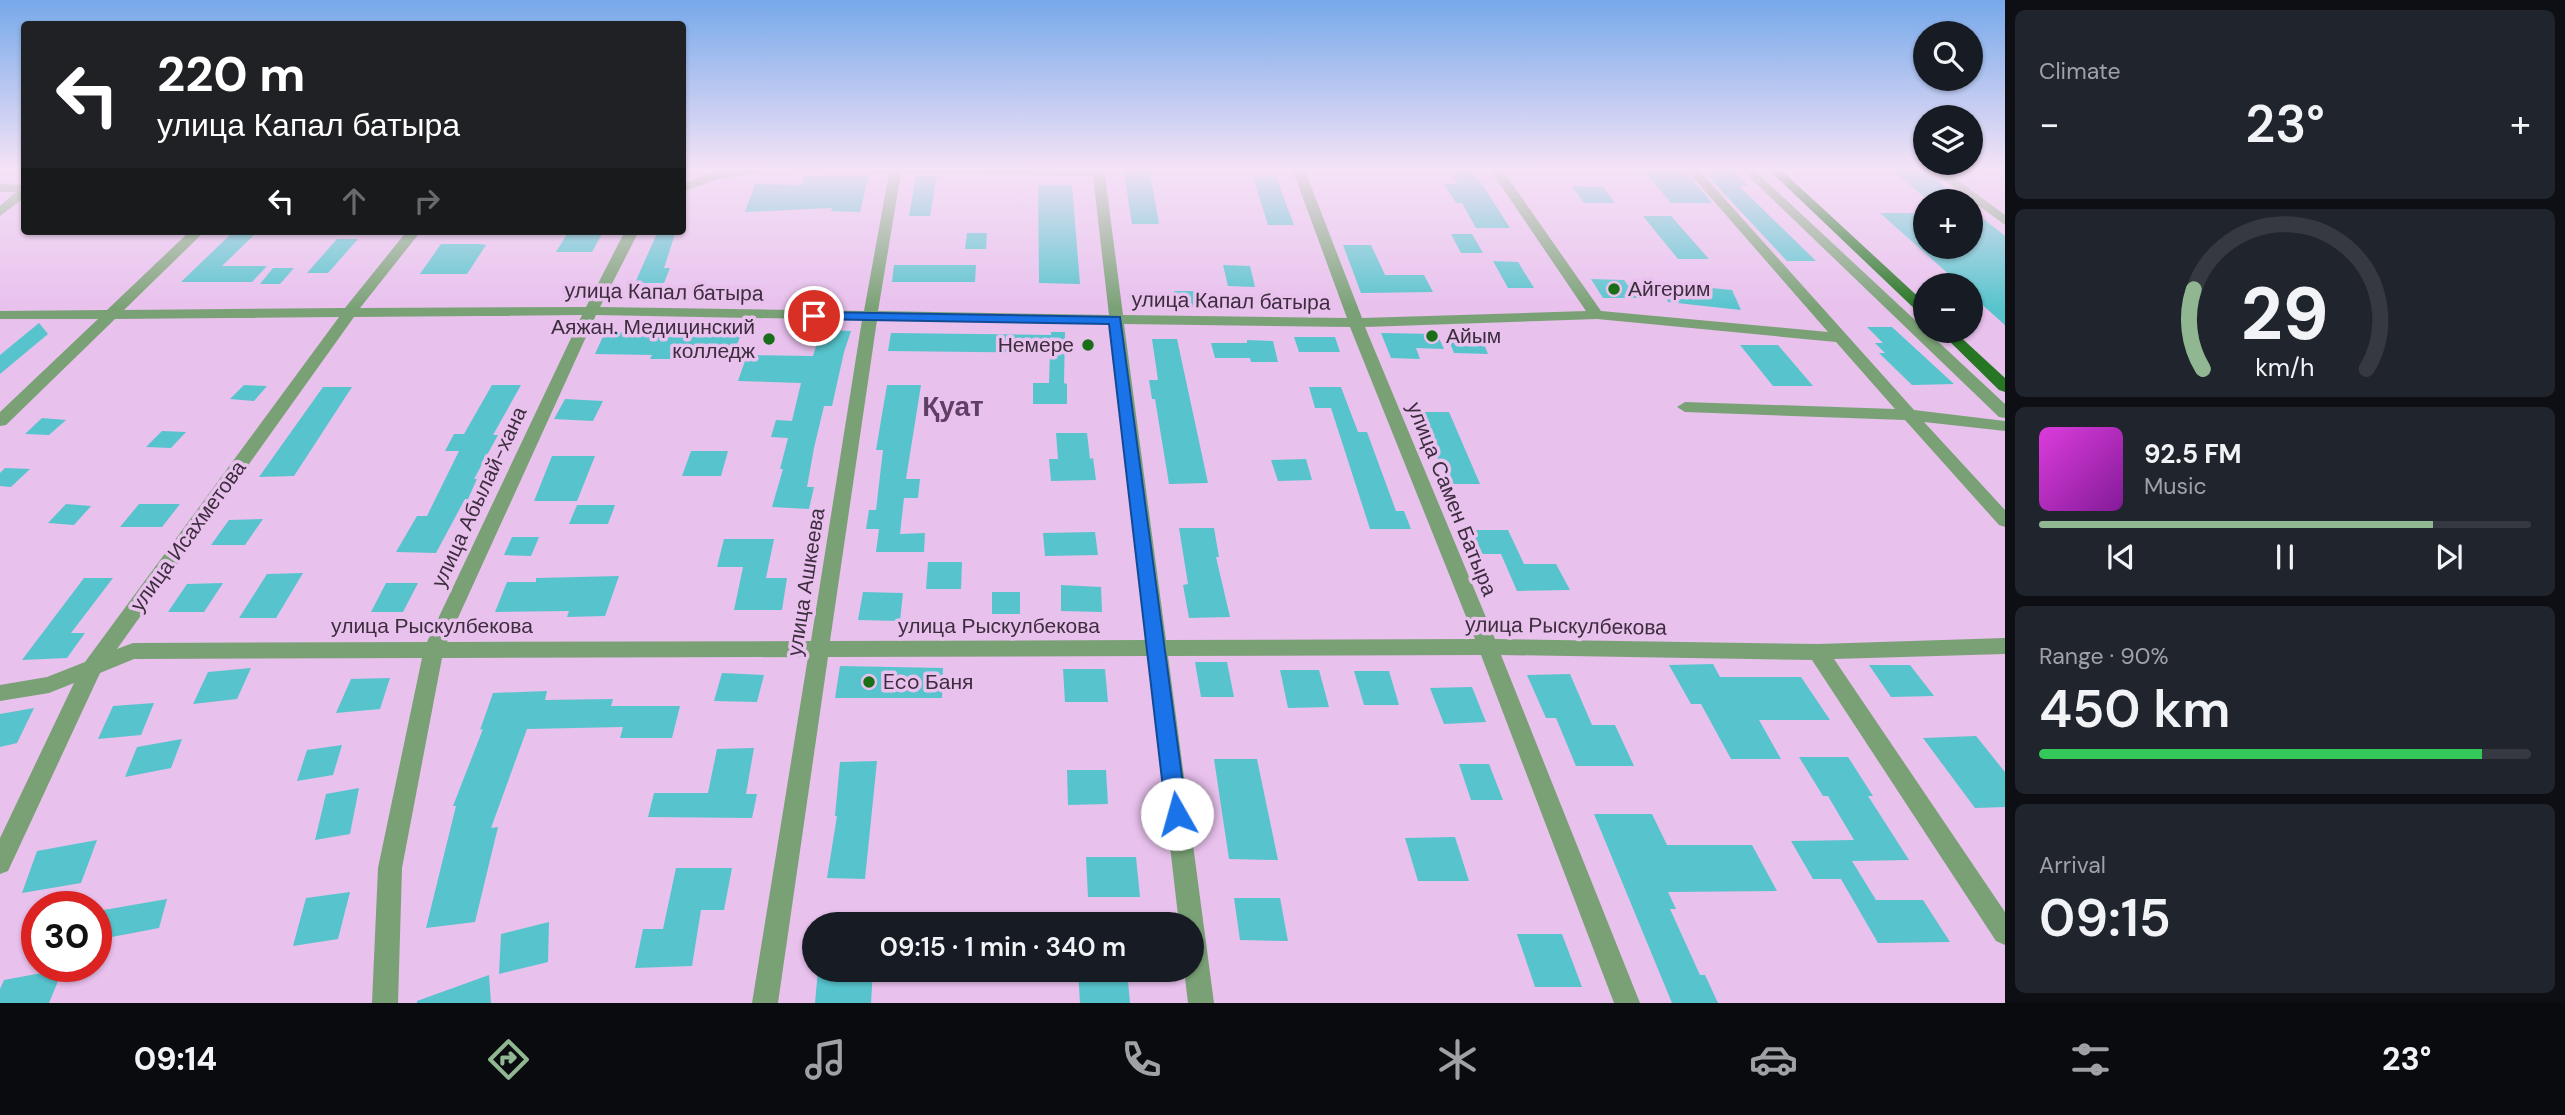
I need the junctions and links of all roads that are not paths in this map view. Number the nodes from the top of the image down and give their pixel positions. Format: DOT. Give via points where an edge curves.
graph roads {
  1 [pos="888,215"];
  2 [pos="1103,215"];
  3 [pos="1316,215"];
  4 [pos="1527,215"];
  5 [pos="1733,215"];
  6 [pos="1796,215"];
  7 [pos="1823,215"];
  8 [pos="194,235"];
  9 [pos="411,235"];
  10 [pos="630,235"];
  11 [pos="1913,300"];
  12 [pos="350,312"];
  13 [pos="590,312"];
  14 [pos="111,314"];
  15 [pos="0,315"];
  16 [pos="1598,315"];
  17 [pos="870,317"];
  18 [pos="1115,320"];
  19 [pos="1356,323"];
  20 [pos="1841,338"];
  21 [pos="1959,343"];
  22 [pos="2005,387"];
  23 [pos="1685,407"];
  24 [pos="2005,413"];
  25 [pos="1909,415"];
  26 [pos="0,421"];
  27 [pos="2005,426"];
  28 [pos="2005,521"];
  29 [pos="2005,646"];
  30 [pos="1488,647"];
  31 [pos="434,648"];
  32 [pos="819,648"];
  33 [pos="1156,649"];
  34 [pos="1818,652"];
  35 [pos="92,668"];
  36 [pos="0,694"];
  37 [pos="0,863"];
  38 [pos="1189,912"];
  39 [pos="2005,933"];
  40 [pos="1198,982"];
  41 [pos="385,1003"];
  42 [pos="765,1003"];
  43 [pos="1201,1003"];
  44 [pos="1626,1003"];
  1 -- 17 [label="street, улица Ашкеева"];
  2 -- 18 [label="street"];
  3 -- 19 [label="street, улица Самен Батыра"];
  4 -- 16 [label="street"];
  5 -- 20 [label="street"];
  6 -- 24 [label="street"];
  7 -- 11 [label="main road"];
  8 -- 14 [label="street"];
  9 -- 12 [label="street, улица Исахметова"];
  10 -- 13 [label="street, улица Абылай-хана"];
  12 -- 13 [label="street, улица Капал батыра"];
  12 -- 14 [label="street, улица Капал батыра"];
  12 -- 35 [label="street, улица Исахметова"];
  13 -- 17 [label="street, улица Капал батыра"];
  13 -- 31 [label="street, улица Абылай-хана"];
  14 -- 15 [label="street, улица Капал батыра"];
  14 -- 26 [label="street"];
  16 -- 19 [label="street, улица Капал батыра"];
  16 -- 20 [label="street, улица Капал батыра"];
  17 -- 18 [label="street, улица Капал батыра"];
  17 -- 32 [label="street, улица Ашкеева"];
  18 -- 19 [label="street, улица Капал батыра"];
  18 -- 33 [label="street"];
  19 -- 30 [label="street, улица Самен Батыра"];
  20 -- 25 [label="street"];
  21 -- 22 [label="main road"];
  23 -- 25 [label="street"];
  25 -- 27 [label="street"];
  25 -- 28 [label="street"];
  29 -- 34 [label="street, улица Рыскулбекова"];
  30 -- 33 [label="street, улица Рыскулбекова"];
  30 -- 34 [label="street, улица Рыскулбекова"];
  30 -- 44 [label="street, улица Самен Батыра"];
  31 -- 32 [label="street, улица Рыскулбекова"];
  31 -- 35 [label="street, улица Рыскулбекова" via="133,651"];
  31 -- 41 [label="street, улица Абылай-хана" via="390,868"];
  32 -- 33 [label="street, улица Рыскулбекова"];
  32 -- 42 [label="street, улица Ашкеева"];
  33 -- 38 [label="street"];
  34 -- 39 [label="street"];
  35 -- 36 [label="street, улица Рыскулбекова" via="49,685"];
  35 -- 37 [label="street, улица Исахметова"];
  40 -- 43 [label="street"];
}
